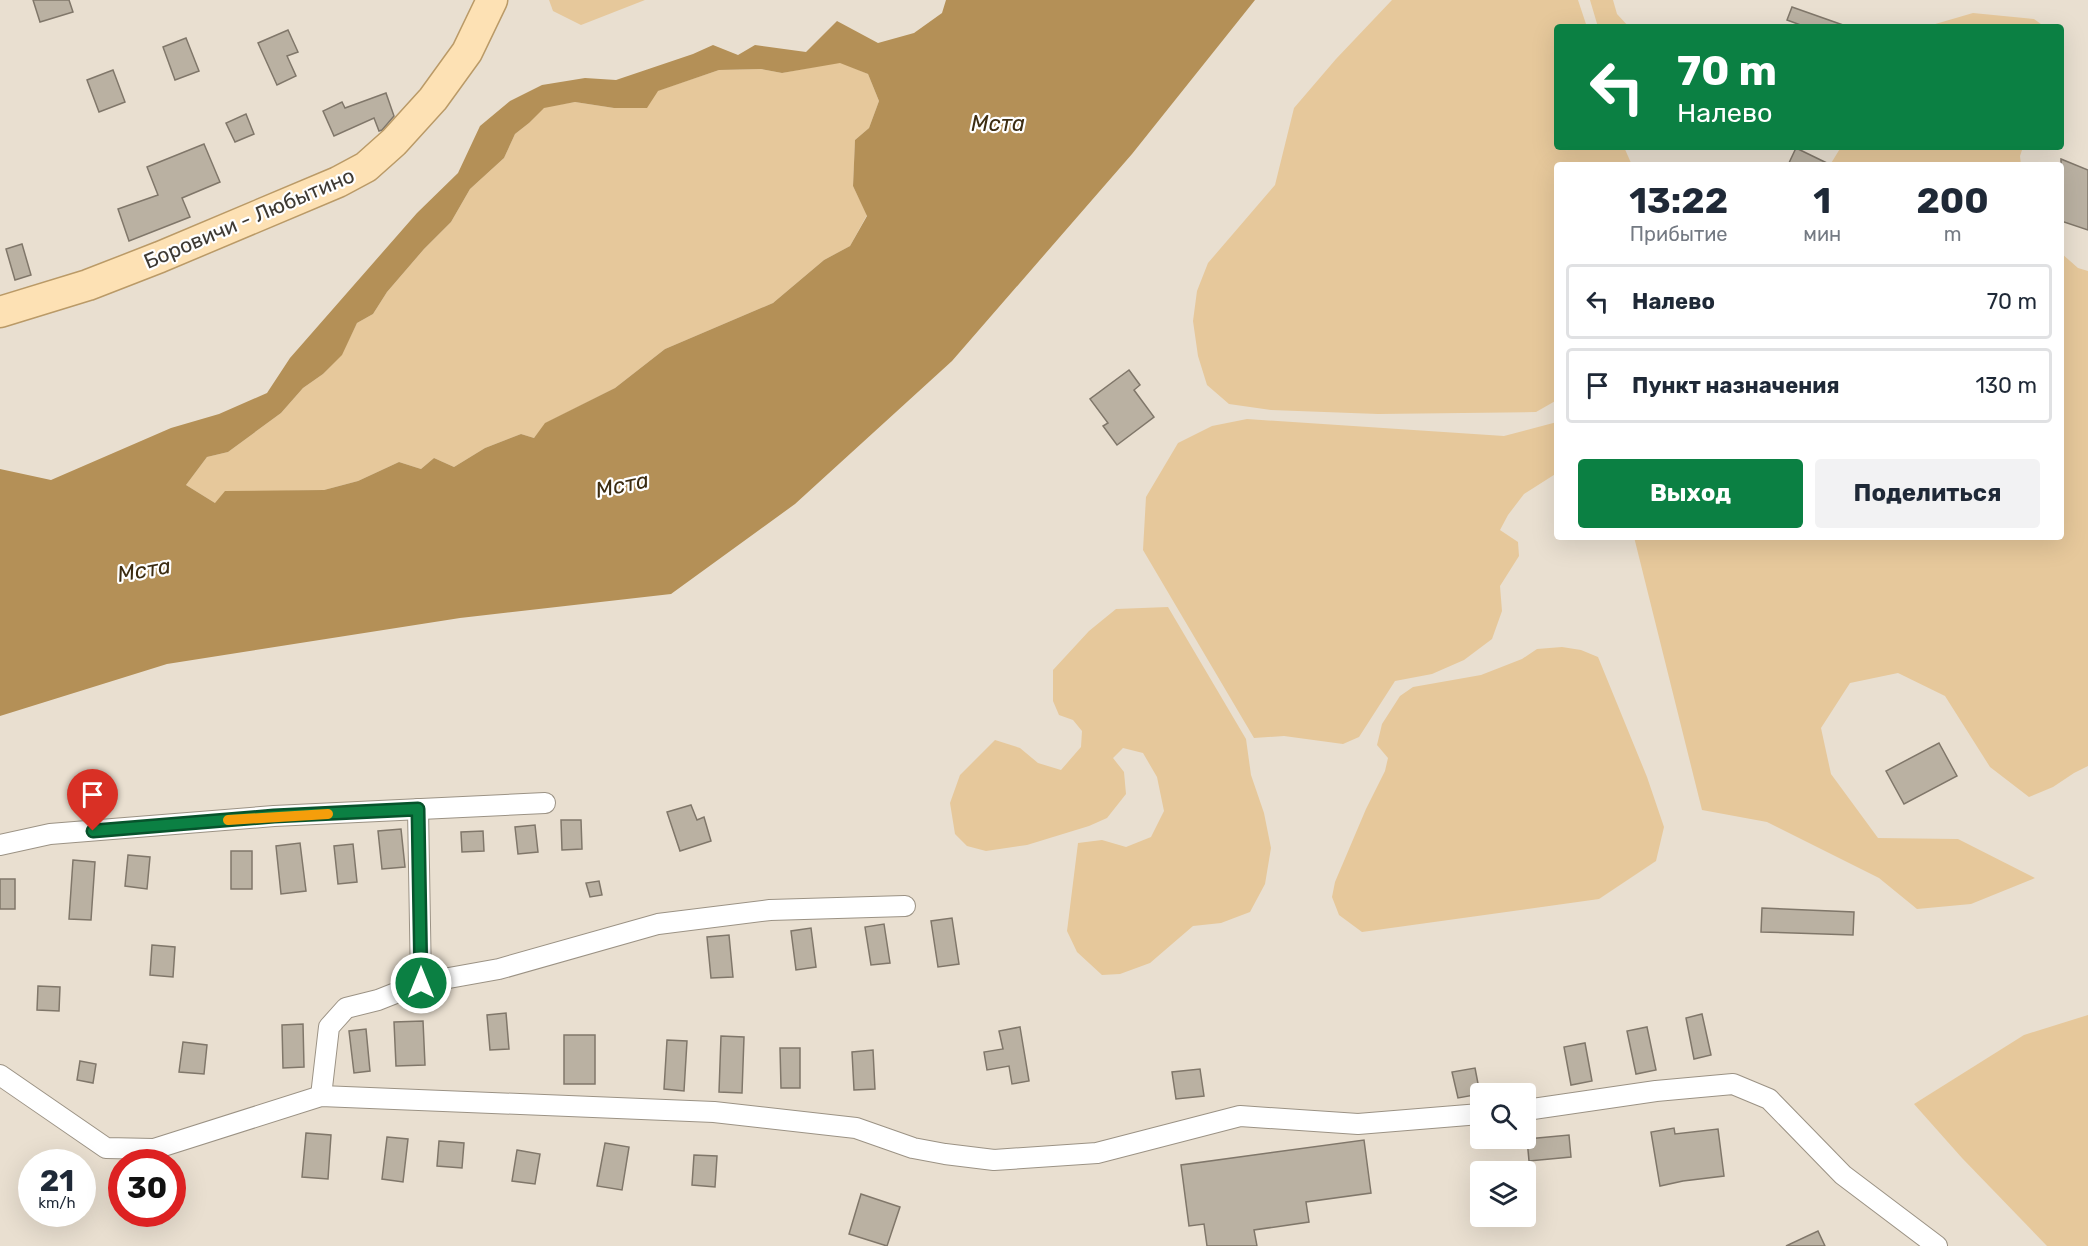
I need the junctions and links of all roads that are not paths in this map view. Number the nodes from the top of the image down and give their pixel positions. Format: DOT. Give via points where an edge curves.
graph roads {
  1 [pos="492,0"];
  2 [pos="0,312"];
  3 [pos="545,803"];
  4 [pos="418,809"];
  5 [pos="0,844"];
  6 [pos="905,906"];
  7 [pos="421,983"];
  8 [pos="0,1075"];
  9 [pos="321,1096"];
  10 [pos="1536,1109"];
  11 [pos="1470,1115"];
  12 [pos="1937,1246"];
  1 -- 2 [label="main road, Боровичи - Любытино" via="467,52 433,99 366,167 160,257 88,285"];
  3 -- 4 [label="street"];
  4 -- 5 [label="street" via="50,834"];
  4 -- 7 [label="street"];
  6 -- 7 [label="street" via="770,910 658,924 499,969"];
  7 -- 9 [label="street" via="346,1008 329,1027"];
  8 -- 9 [label="street" via="106,1148 154,1149"];
  9 -- 11 [label="street" via="714,1112 856,1128 913,1148 994,1160 1097,1153 1240,1116 1358,1124"];
  10 -- 12 [label="street" via="1733,1084 1769,1100 1843,1175"];
}
